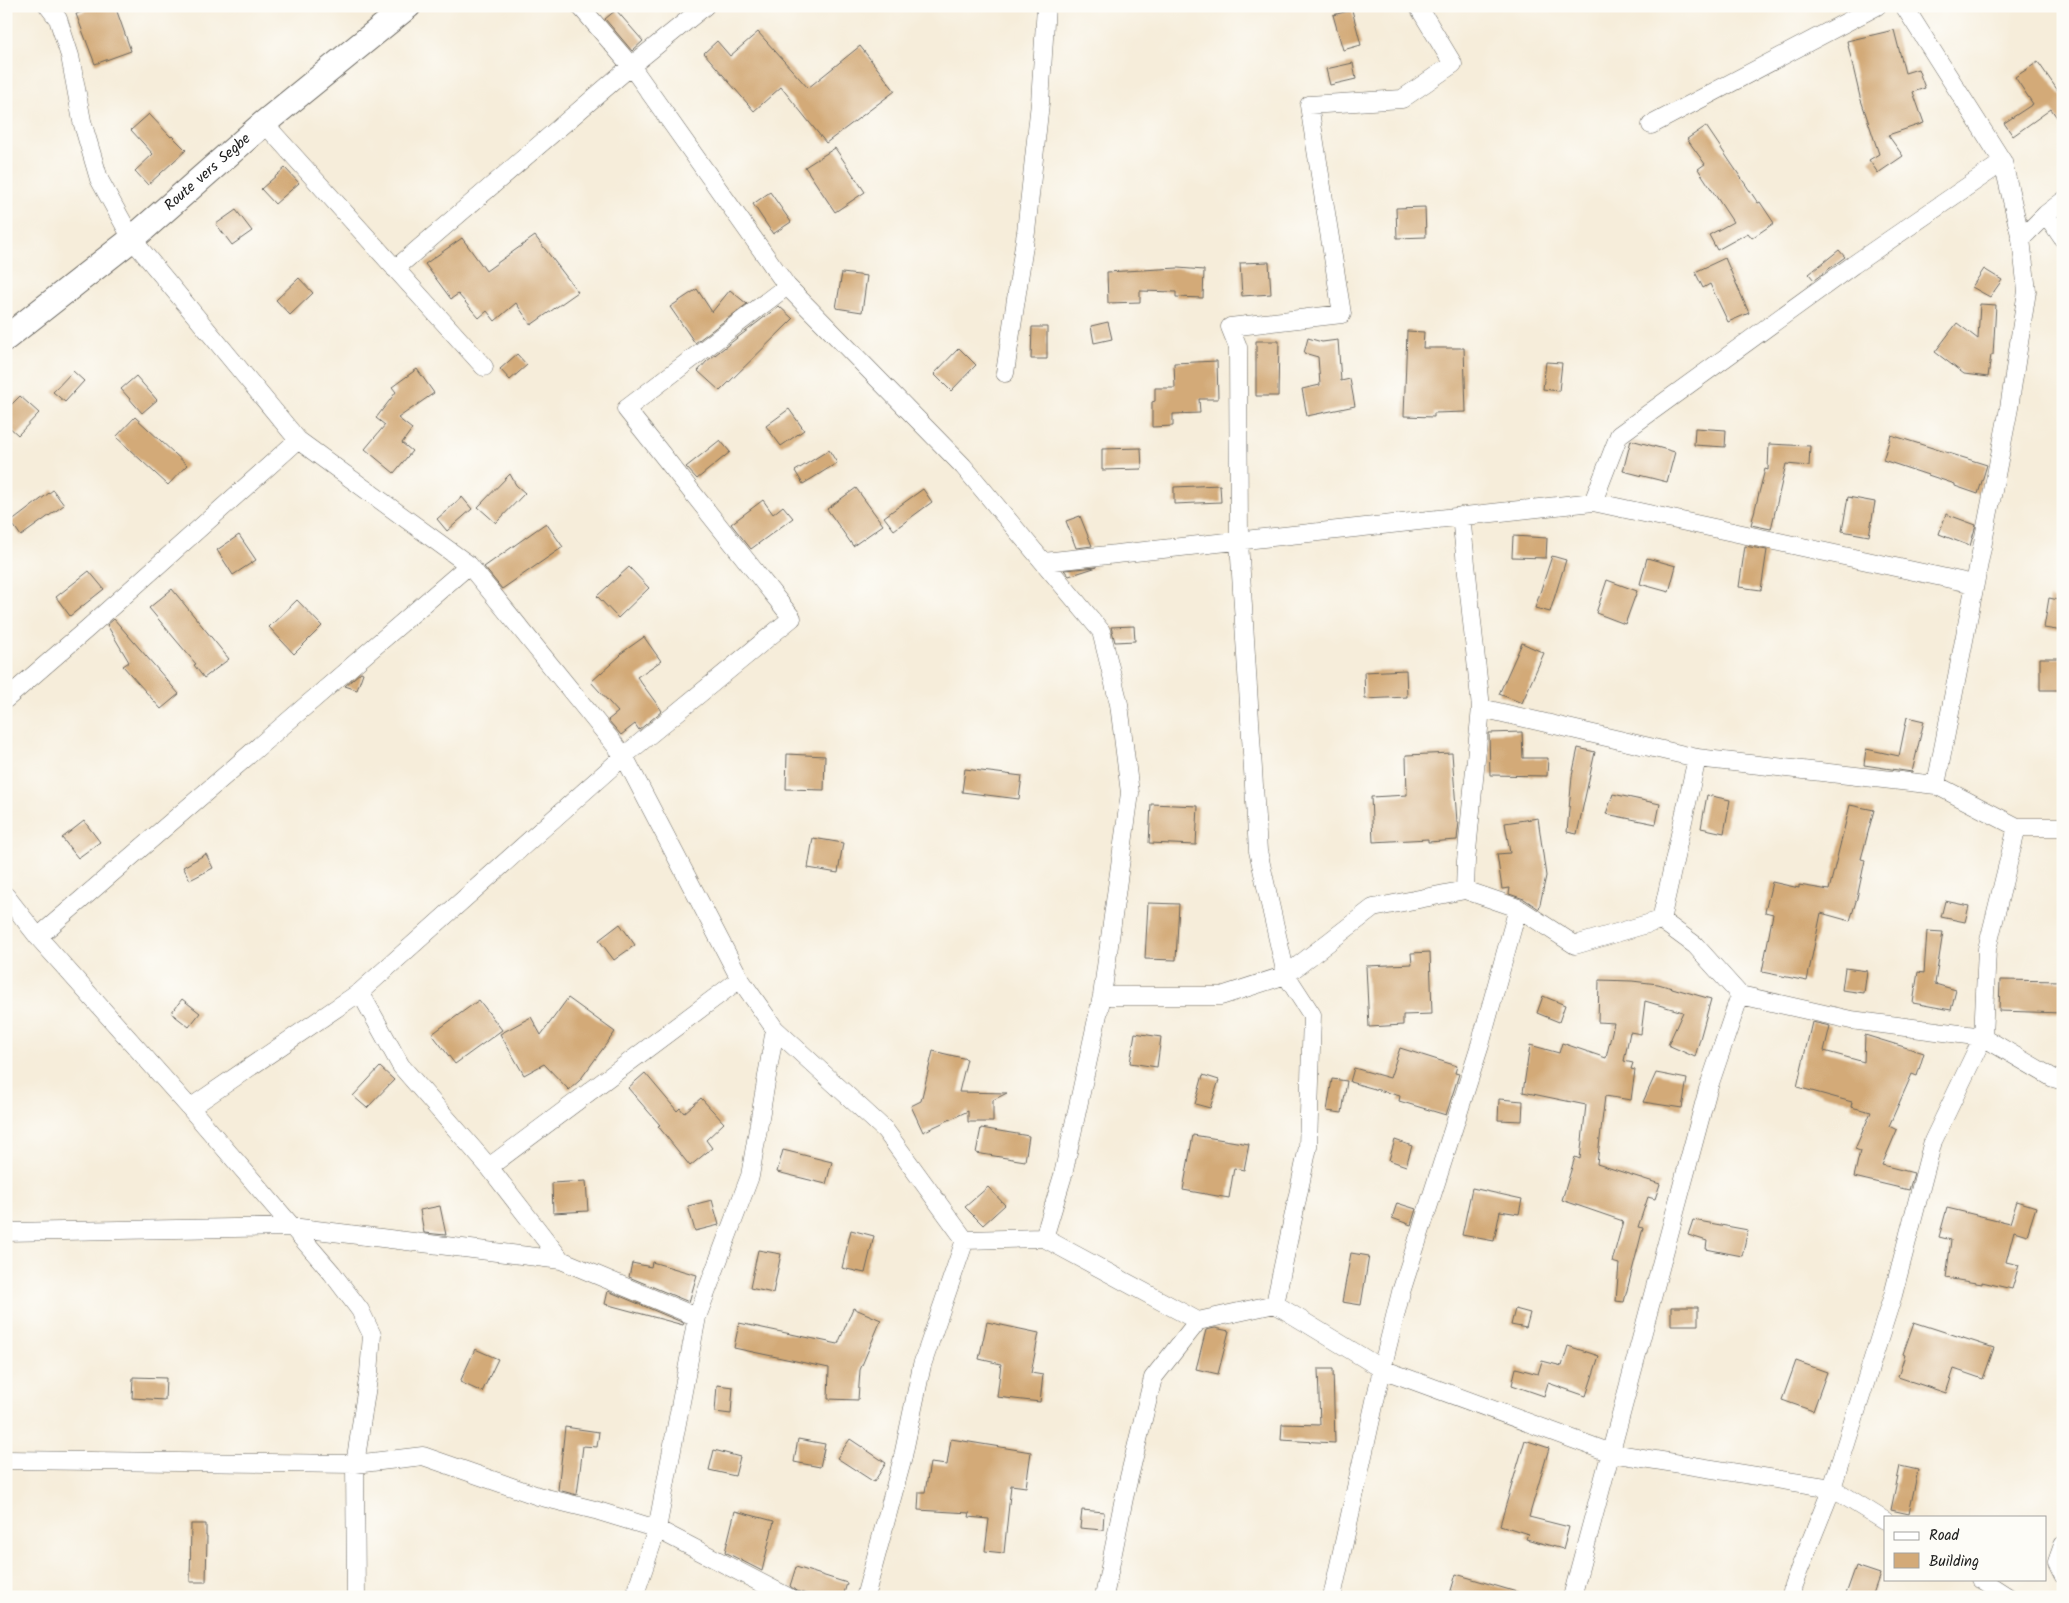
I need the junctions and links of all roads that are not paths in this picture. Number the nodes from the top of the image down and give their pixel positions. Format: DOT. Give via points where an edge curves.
graph roads {
  1 [pos="408,6"];
  2 [pos="580,6"];
  3 [pos="705,6"];
  4 [pos="1046,6"];
  5 [pos="1418,6"];
  6 [pos="1877,6"];
  7 [pos="1904,6"];
  8 [pos="57,11"];
  9 [pos="630,66"];
  10 [pos="264,123"];
  11 [pos="1652,125"];
  12 [pos="2003,162"];
  13 [pos="2063,201"];
  14 [pos="2046,214"];
  15 [pos="132,239"];
  16 [pos="2021,239"];
  17 [pos="2063,239"];
  18 [pos="395,269"];
  19 [pos="787,286"];
  20 [pos="6,338"];
  21 [pos="484,367"];
  22 [pos="1005,373"];
  23 [pos="298,440"];
  24 [pos="1593,502"];
  25 [pos="1461,516"];
  26 [pos="1239,541"];
  27 [pos="1044,562"];
  28 [pos="468,565"];
  29 [pos="1974,584"];
  30 [pos="6,699"];
  31 [pos="1481,708"];
  32 [pos="624,756"];
  33 [pos="1697,758"];
  34 [pos="1936,785"];
  35 [pos="2017,827"];
  36 [pos="2063,827"];
  37 [pos="1465,890"];
  38 [pos="6,896"];
  39 [pos="1518,908"];
  40 [pos="1661,920"];
  41 [pos="38,937"];
  42 [pos="1286,975"];
  43 [pos="740,979"];
  44 [pos="360,992"];
  45 [pos="1740,995"];
  46 [pos="1102,996"];
  47 [pos="775,1028"];
  48 [pos="1983,1037"];
  49 [pos="2063,1081"];
  50 [pos="190,1108"];
  51 [pos="489,1167"];
  52 [pos="292,1227"];
  53 [pos="6,1232"];
  54 [pos="1044,1238"];
  55 [pos="965,1240"];
  56 [pos="561,1260"];
  57 [pos="1275,1304"];
  58 [pos="697,1317"];
  59 [pos="1198,1321"];
  60 [pos="1382,1369"];
  61 [pos="1612,1453"];
  62 [pos="6,1460"];
  63 [pos="355,1464"];
  64 [pos="1832,1488"];
  65 [pos="1884,1520"];
  66 [pos="657,1529"];
  67 [pos="2063,1545"];
  68 [pos="2063,1574"];
  69 [pos="1982,1580"];
  70 [pos="356,1597"];
  71 [pos="634,1597"];
  72 [pos="788,1597"];
  73 [pos="865,1597"];
  74 [pos="1104,1597"];
  75 [pos="1332,1597"];
  76 [pos="1572,1597"];
  77 [pos="1791,1597"];
  78 [pos="2008,1597"];
  1 -- 10 [label="main road, Route vers Segbe"];
  2 -- 9 [label="street"];
  3 -- 9 [label="street"];
  4 -- 22 [label="street" via="1040,103 1027,222"];
  5 -- 26 [label="street" via="1453,64 1402,99 1309,105 1342,314 1230,326 1238,347"];
  6 -- 11 [label="street"];
  7 -- 12 [label="street"];
  8 -- 15 [label="street" via="70,56 82,121 99,178"];
  9 -- 18 [label="street"];
  9 -- 19 [label="street"];
  10 -- 15 [label="main road, Route vers Segbe"];
  10 -- 18 [label="street"];
  12 -- 16 [label="street"];
  12 -- 24 [label="street" via="1853,265 1619,435"];
  13 -- 14 [label="street"];
  14 -- 16 [label="street"];
  14 -- 17 [label="street"];
  15 -- 20 [label="main road, Route vers Segbe"];
  15 -- 23 [label="street"];
  16 -- 29 [label="street" via="2027,291 2009,408"];
  18 -- 21 [label="street"];
  19 -- 27 [label="street" via="964,466"];
  19 -- 32 [label="street" via="626,410 792,618"];
  23 -- 28 [label="street"];
  23 -- 30 [label="street"];
  24 -- 25 [label="street"];
  24 -- 29 [label="street"];
  25 -- 26 [label="street"];
  25 -- 31 [label="street"];
  26 -- 27 [label="street"];
  26 -- 42 [label="street" via="1258,852"];
  27 -- 46 [label="street" via="1101,631 1120,704 1130,793"];
  28 -- 32 [label="street"];
  28 -- 41 [label="street"];
  29 -- 34 [label="street"];
  31 -- 33 [label="street"];
  31 -- 37 [label="street"];
  32 -- 43 [label="street"];
  32 -- 44 [label="street"];
  33 -- 34 [label="street"];
  33 -- 40 [label="street"];
  34 -- 35 [label="street"];
  35 -- 36 [label="street"];
  35 -- 48 [label="street" via="1987,949"];
  37 -- 39 [label="street"];
  37 -- 42 [label="street" via="1373,908"];
  38 -- 41 [label="street"];
  39 -- 40 [label="street" via="1575,945"];
  39 -- 60 [label="street" via="1480,1045 1401,1292"];
  40 -- 45 [label="street" via="1695,945"];
  41 -- 50 [label="street"];
  42 -- 46 [label="street" via="1221,996"];
  42 -- 57 [label="street" via="1312,1015 1308,1148"];
  43 -- 47 [label="street"];
  43 -- 51 [label="street"];
  44 -- 50 [label="street"];
  44 -- 51 [label="street" via="401,1066"];
  45 -- 48 [label="street" via="1851,1020"];
  45 -- 61 [label="street" via="1708,1089"];
  46 -- 54 [label="street" via="1063,1175"];
  47 -- 55 [label="street" via="885,1130"];
  47 -- 58 [label="street" via="750,1176"];
  48 -- 49 [label="street"];
  48 -- 64 [label="street" via="1934,1140 1894,1295"];
  50 -- 52 [label="street"];
  51 -- 56 [label="street"];
  52 -- 53 [label="street"];
  52 -- 56 [label="street"];
  52 -- 63 [label="street" via="360,1310 372,1335"];
  54 -- 55 [label="street"];
  54 -- 59 [label="street"];
  55 -- 73 [label="street" via="922,1365 902,1461"];
  56 -- 58 [label="street"];
  57 -- 59 [label="street"];
  57 -- 60 [label="street"];
  58 -- 66 [label="street"];
  59 -- 74 [label="street" via="1153,1378"];
  60 -- 61 [label="street"];
  60 -- 75 [label="street"];
  61 -- 64 [label="street"];
  61 -- 76 [label="street"];
  62 -- 63 [label="street"];
  63 -- 66 [label="street" via="423,1456 538,1496"];
  63 -- 70 [label="street"];
  64 -- 65 [label="street"];
  64 -- 77 [label="street"];
  66 -- 71 [label="street"];
  66 -- 72 [label="street"];
  67 -- 68 [label="street" via="2057,1562"];
  69 -- 78 [label="street"];
}
